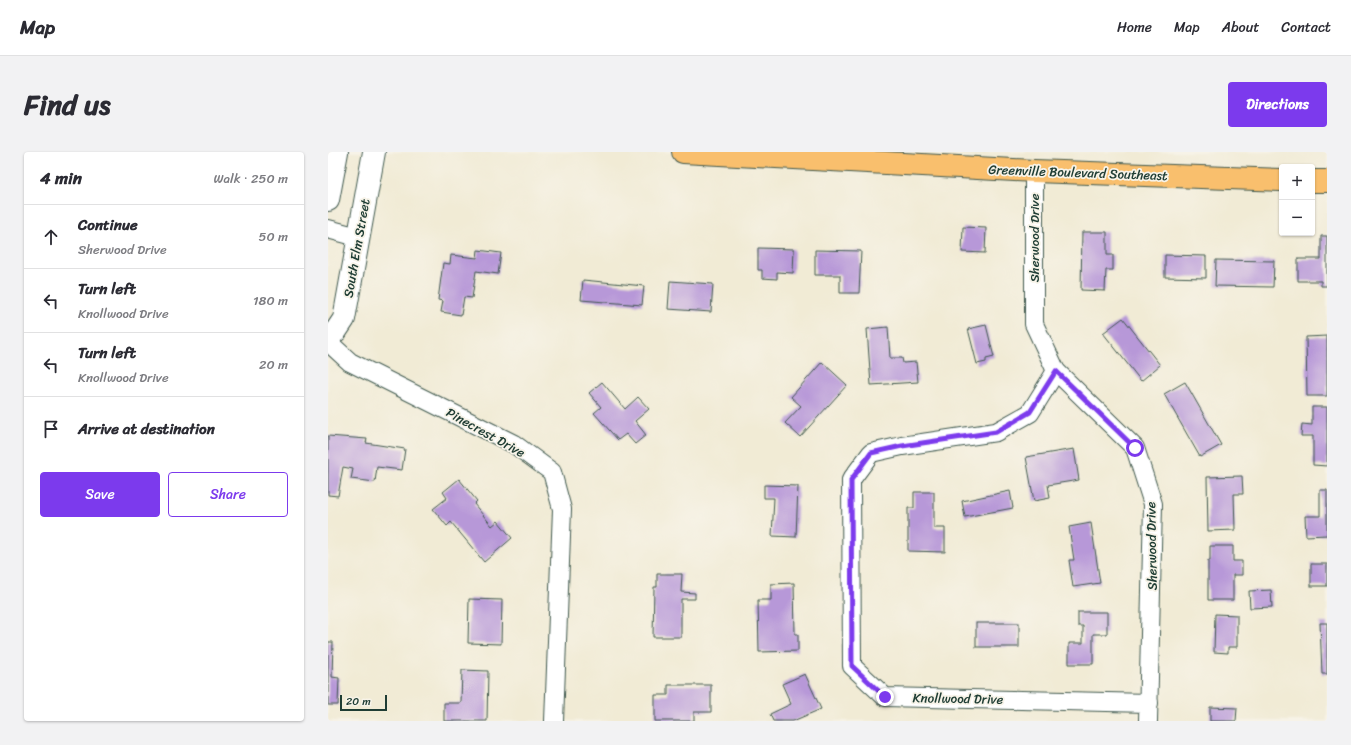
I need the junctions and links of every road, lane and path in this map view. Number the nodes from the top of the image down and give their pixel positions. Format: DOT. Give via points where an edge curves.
graph roads {
  1 [pos="337,152"];
  2 [pos="374,152"];
  3 [pos="683,152"];
  4 [pos="1034,171"];
  5 [pos="1279,180"];
  6 [pos="1315,181"];
  7 [pos="1327,181"];
  8 [pos="328,200"];
  9 [pos="328,229"];
  10 [pos="358,237"];
  11 [pos="328,337"];
  12 [pos="328,342"];
  13 [pos="1056,371"];
  14 [pos="1149,703"];
  15 [pos="554,721"];
  16 [pos="1148,721"];
  1 -- 8 [label="street"];
  2 -- 10 [label="street, South Elm Street"];
  3 -- 4 [label="highway, Greenville Boulevard Southeast"];
  4 -- 5 [label="highway, Greenville Boulevard Southeast"];
  4 -- 13 [label="street, Sherwood Drive" via="1034,324"];
  6 -- 7 [label="highway"];
  9 -- 10 [label="street"];
  10 -- 11 [label="street, South Elm Street" via="344,319"];
  12 -- 15 [label="street, Pinecrest Drive" via="350,362 514,444 552,472 562,509"];
  13 -- 14 [label="street, Sherwood Drive" via="1135,448 1153,504"];
  13 -- 14 [label="street, Knollwood Drive" via="1030,412 996,432 871,453 851,480 852,666 885,697"];
  14 -- 16 [label="street, Sherwood Drive"];
}
